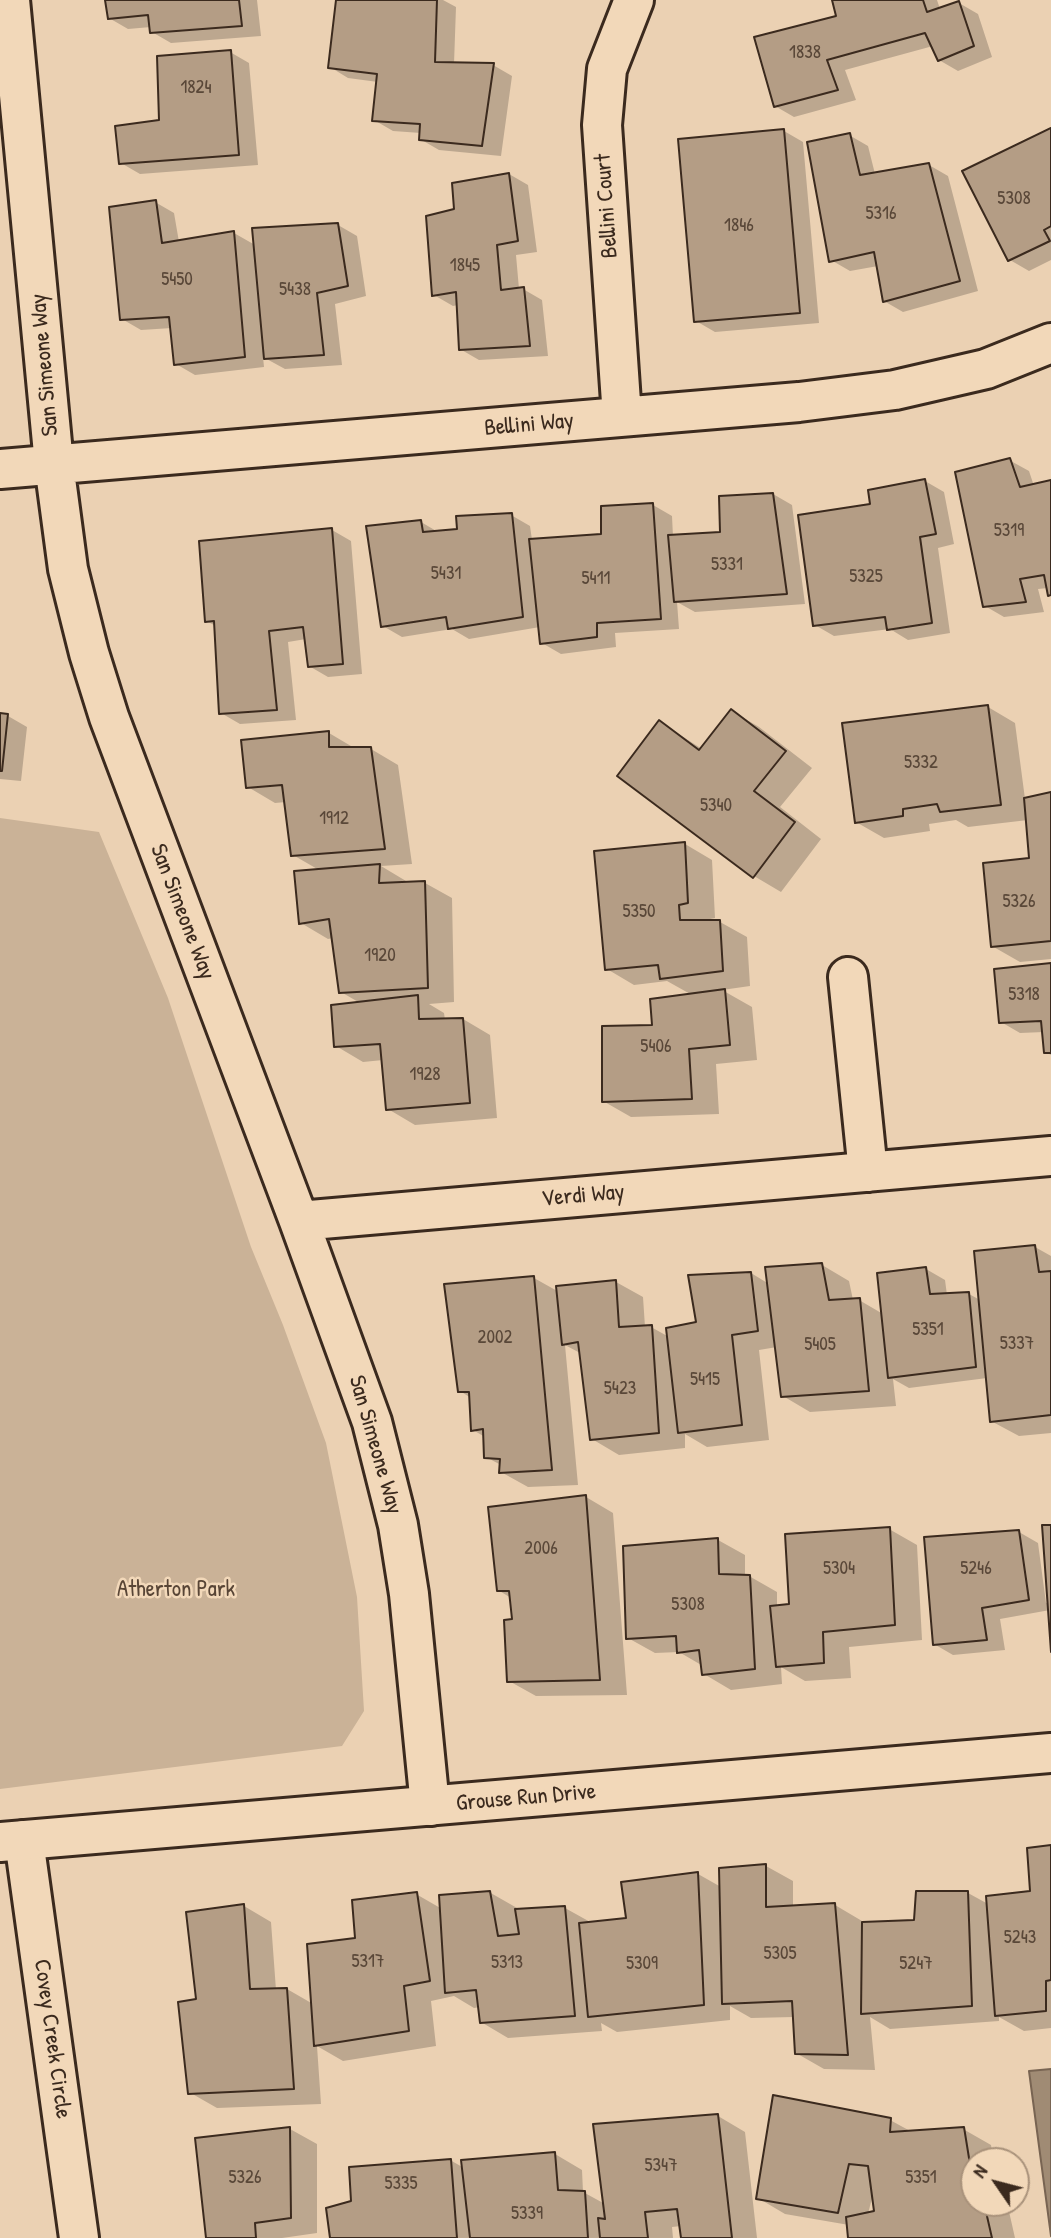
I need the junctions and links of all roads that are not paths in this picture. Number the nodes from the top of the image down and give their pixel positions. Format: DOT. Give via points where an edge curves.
graph roads {
  1 [pos="10,0"];
  2 [pos="634,0"];
  3 [pos="1051,344"];
  4 [pos="622,417"];
  5 [pos="54,464"];
  6 [pos="0,469"];
  7 [pos="848,976"];
  8 [pos="1051,1156"];
  9 [pos="868,1172"];
  10 [pos="299,1221"];
  11 [pos="1051,1753"];
  12 [pos="430,1806"];
  13 [pos="12,1841"];
  14 [pos="79,2238"];
  1 -- 5 [label="street, San Simeone Way"];
  2 -- 4 [label="street, Bellini Court" via="607,69 602,125"];
  3 -- 4 [label="street, Bellini Way" via="986,369 895,390"];
  4 -- 5 [label="street, Bellini Way"];
  5 -- 6 [label="street, Bellini Way"];
  5 -- 10 [label="street, San Simeone Way" via="68,569 109,717"];
  7 -- 9 [label="street"];
  8 -- 9 [label="street, Verdi Way"];
  9 -- 10 [label="street, Verdi Way"];
  10 -- 12 [label="street, San Simeone Way" via="372,1422 398,1525"];
  11 -- 12 [label="street, Grouse Run Drive"];
  12 -- 13 [label="street, Grouse Run Drive"];
  13 -- 14 [label="street, Covey Creek Circle"];
}
